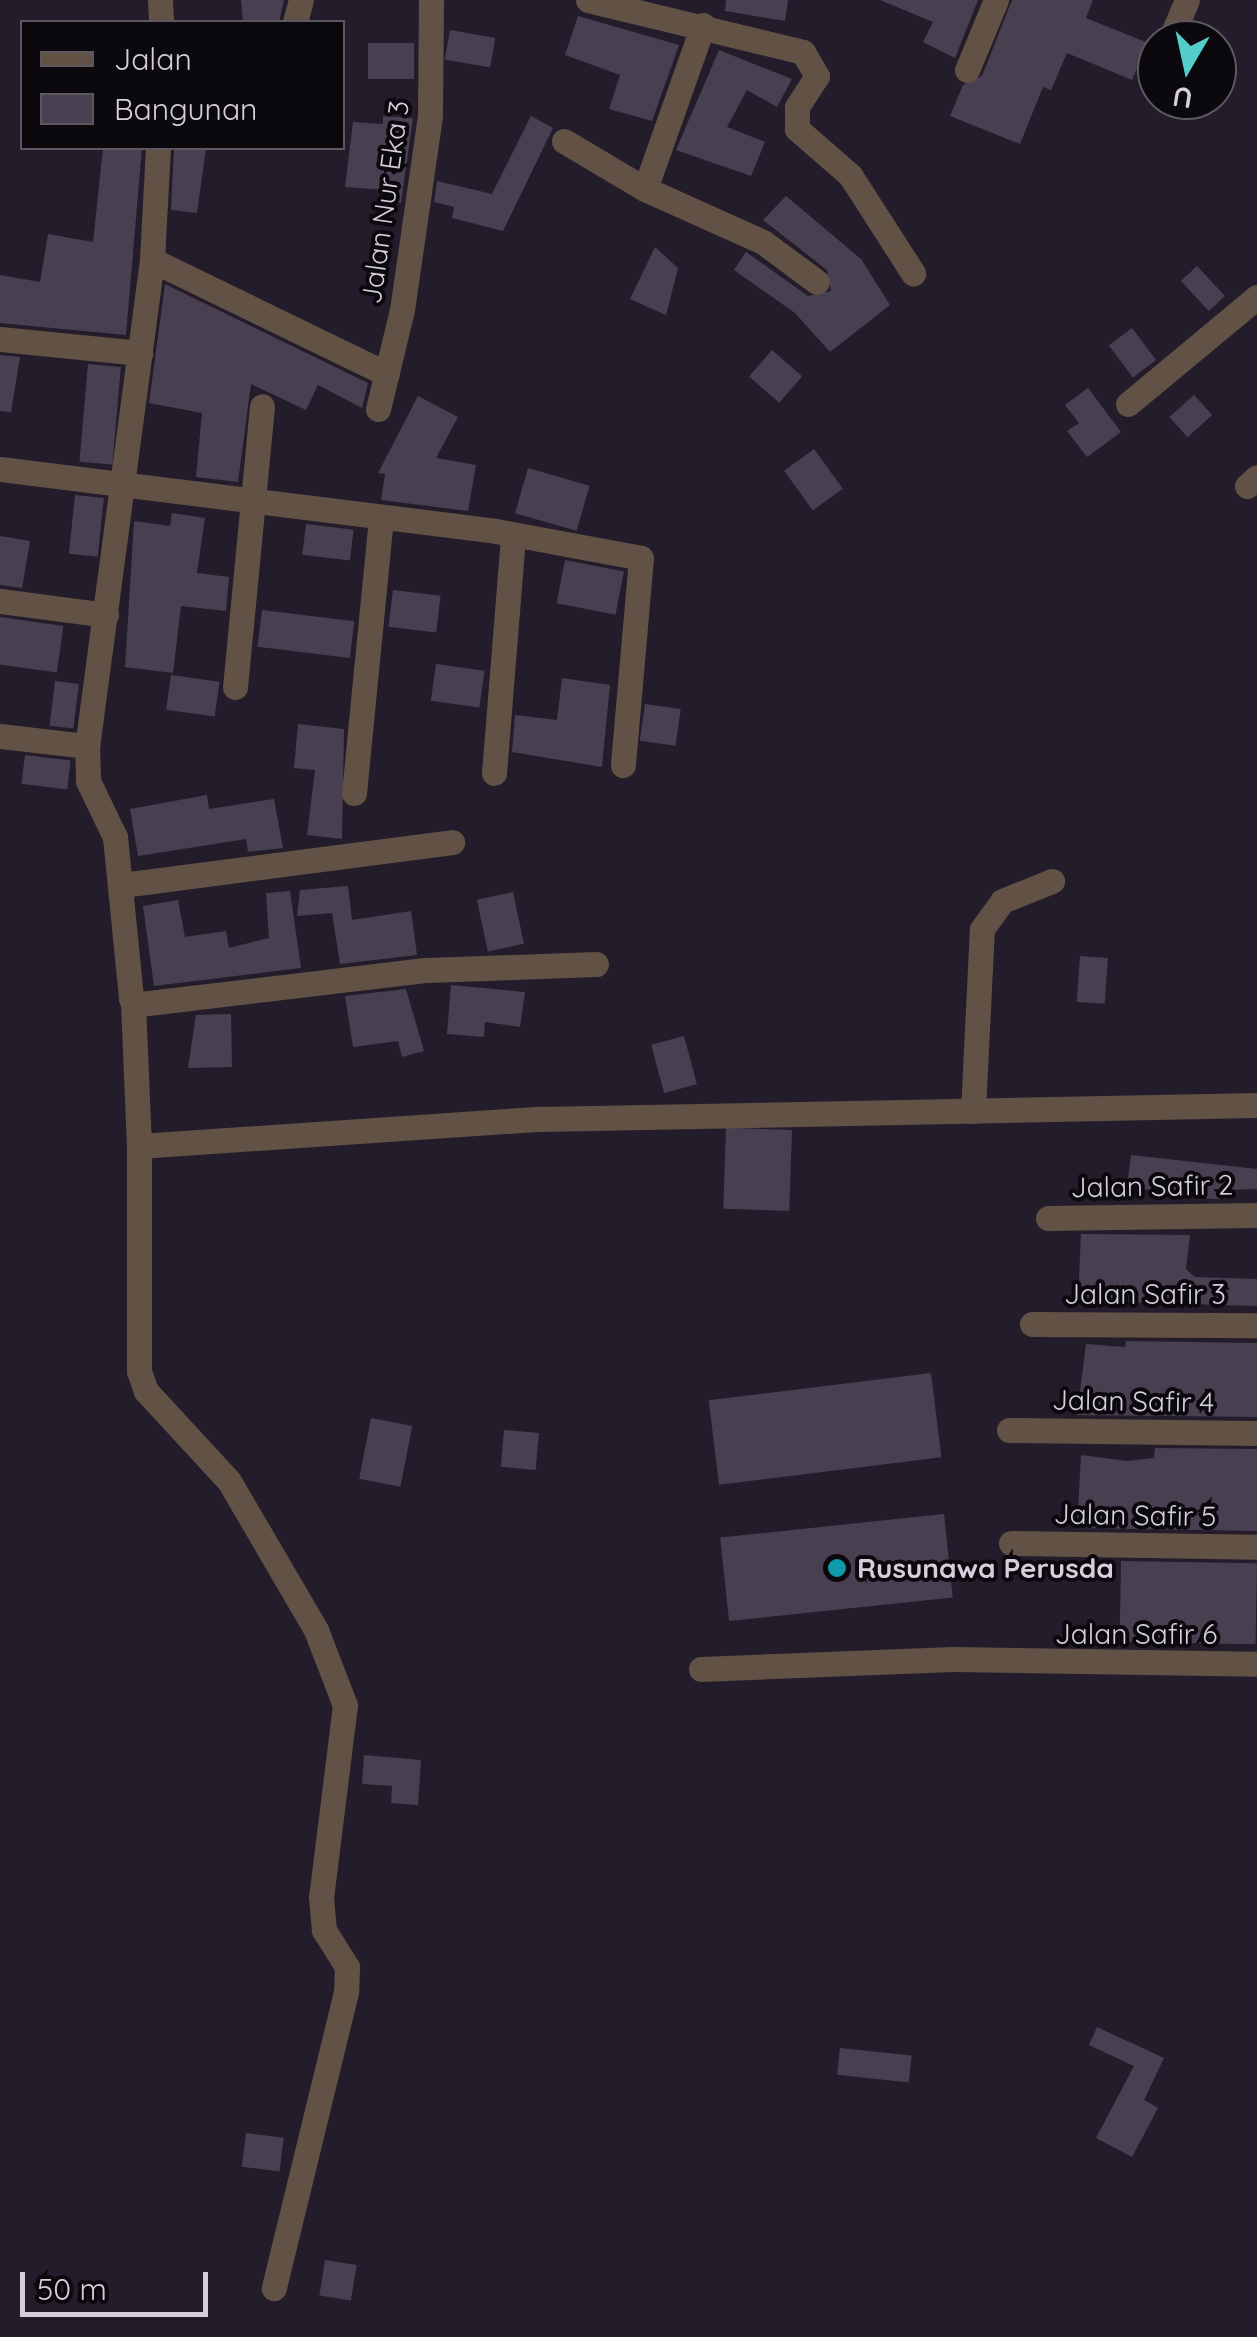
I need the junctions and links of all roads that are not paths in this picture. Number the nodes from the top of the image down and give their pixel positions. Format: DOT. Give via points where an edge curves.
graph roads {
  1 [pos="431,0"];
  2 [pos="588,0"];
  3 [pos="996,0"];
  4 [pos="672,8"];
  5 [pos="703,25"];
  6 [pos="967,70"];
  7 [pos="564,141"];
  8 [pos="158,150"];
  9 [pos="645,190"];
  10 [pos="152,260"];
  11 [pos="913,274"];
  12 [pos="817,282"];
  13 [pos="1257,297"];
  14 [pos="0,340"];
  15 [pos="140,353"];
  16 [pos="387,374"];
  17 [pos="1128,404"];
  18 [pos="262,406"];
  19 [pos="378,409"];
  20 [pos="0,469"];
  21 [pos="124,486"];
  22 [pos="254,505"];
  23 [pos="382,518"];
  24 [pos="513,535"];
  25 [pos="0,601"];
  26 [pos="106,616"];
  27 [pos="236,687"];
  28 [pos="0,736"];
  29 [pos="88,746"];
  30 [pos="623,765"];
  31 [pos="494,773"];
  32 [pos="354,793"];
  33 [pos="452,842"];
  34 [pos="1052,881"];
  35 [pos="122,884"];
  36 [pos="596,964"];
  37 [pos="134,1003"];
  38 [pos="1257,1105"];
  39 [pos="973,1111"];
  40 [pos="139,1146"];
  41 [pos="1257,1215"];
  42 [pos="1048,1218"];
  43 [pos="1032,1324"];
  44 [pos="1257,1324"];
  45 [pos="1009,1430"];
  46 [pos="1257,1433"];
  47 [pos="1012,1543"];
  48 [pos="1257,1547"];
  49 [pos="1257,1664"];
  50 [pos="701,1669"];
  51 [pos="274,2288"];
  1 -- 16 [label="street, Jalan Nur Eka 3" via="430,115"];
  2 -- 4 [label="street"];
  3 -- 6 [label="street"];
  4 -- 5 [label="street"];
  5 -- 9 [label="street"];
  5 -- 11 [label="street" via="786,46 816,63 817,76 797,107 797,129 850,175"];
  7 -- 9 [label="street"];
  8 -- 10 [label="street"];
  9 -- 12 [label="street" via="737,228"];
  10 -- 15 [label="street"];
  10 -- 16 [label="street"];
  13 -- 17 [label="street"];
  14 -- 15 [label="street"];
  15 -- 21 [label="street"];
  16 -- 19 [label="street, Jalan Nur Eka 3"];
  18 -- 22 [label="street"];
  20 -- 21 [label="street"];
  21 -- 22 [label="street"];
  21 -- 26 [label="street"];
  22 -- 23 [label="street"];
  22 -- 27 [label="street"];
  23 -- 24 [label="street"];
  23 -- 32 [label="street"];
  24 -- 30 [label="street" via="645,564"];
  24 -- 31 [label="street"];
  25 -- 26 [label="street"];
  26 -- 29 [label="street"];
  28 -- 29 [label="street"];
  29 -- 35 [label="street" via="88,782 109,811"];
  33 -- 35 [label="street"];
  34 -- 39 [label="street" via="1002,900 982,929"];
  35 -- 37 [label="street"];
  36 -- 37 [label="street" via="427,970"];
  37 -- 40 [label="street"];
  38 -- 39 [label="street"];
  39 -- 40 [label="street" via="540,1119"];
  40 -- 51 [label="street" via="139,1370 146,1391 229,1481 316,1630 345,1705 321,1897 324,1930 347,1966 346,1992"];
  41 -- 42 [label="street, Jalan Safir 2"];
  43 -- 44 [label="street, Jalan Safir 3"];
  45 -- 46 [label="street, Jalan Safir 4"];
  47 -- 48 [label="street, Jalan Safir 5"];
  49 -- 50 [label="street, Jalan Safir 6"];
}
